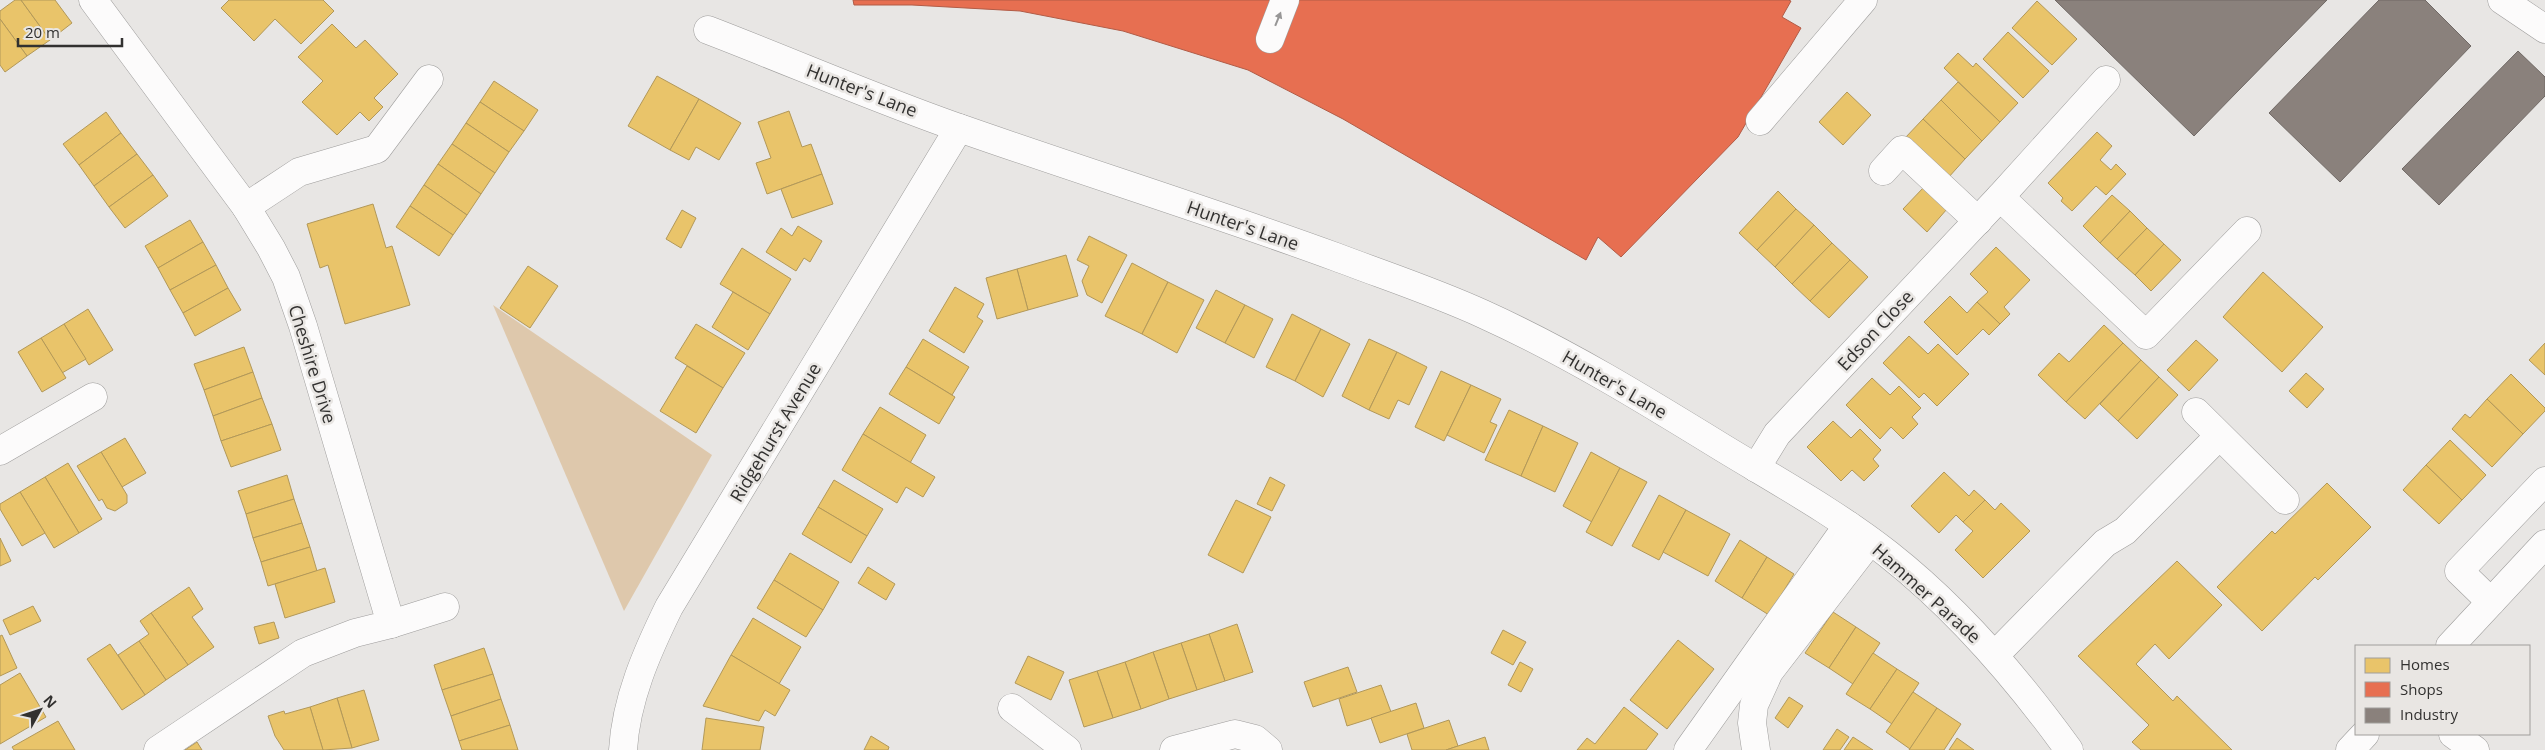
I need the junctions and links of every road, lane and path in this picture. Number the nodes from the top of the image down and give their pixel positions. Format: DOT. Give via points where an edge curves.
graph roads {
  1 [pos="92,0"];
  2 [pos="1285,0"];
  3 [pos="1863,0"];
  4 [pos="2502,0"];
  5 [pos="2545,29"];
  6 [pos="708,30"];
  7 [pos="1270,38"];
  8 [pos="429,79"];
  9 [pos="2106,80"];
  10 [pos="1760,121"];
  11 [pos="959,128"];
  12 [pos="1883,171"];
  13 [pos="2000,197"];
  14 [pos="246,207"];
  15 [pos="1978,221"];
  16 [pos="2247,231"];
  17 [pos="94,397"];
  18 [pos="2196,412"];
  19 [pos="2220,436"];
  20 [pos="0,451"];
  21 [pos="1756,468"];
  22 [pos="2545,481"];
  23 [pos="2285,500"];
  24 [pos="1848,525"];
  25 [pos="1870,541"];
  26 [pos="2545,544"];
  27 [pos="2492,602"];
  28 [pos="445,606"];
  29 [pos="391,624"];
  30 [pos="2451,645"];
  31 [pos="1995,656"];
  32 [pos="1012,708"];
  33 [pos="2364,735"];
  34 [pos="2454,735"];
  35 [pos="158,750"];
  36 [pos="623,750"];
  37 [pos="1067,750"];
  38 [pos="1174,750"];
  39 [pos="1268,750"];
  40 [pos="1688,750"];
  41 [pos="1756,750"];
  42 [pos="2069,750"];
  43 [pos="2350,750"];
  44 [pos="2475,750"];
  1 -- 14 [label="street, Cheshire Drive"];
  7 -- 2 [label="street, one-way"];
  3 -- 10 [label="street"];
  4 -- 5 [label="street"];
  6 -- 11 [label="street, Hunter's Lane"];
  8 -- 14 [label="street" via="378,149 299,172"];
  9 -- 13 [label="street, Edson Close"];
  11 -- 21 [label="street, Hunter's Lane" via="1284,238 1448,298 1546,345 1632,392"];
  11 -- 36 [label="street, Ridgehurst Avenue" via="669,607 646,653"];
  12 -- 15 [label="street" via="1902,150"];
  13 -- 15 [label="street, Edson Close"];
  13 -- 16 [label="street" via="2146,334"];
  14 -- 29 [label="street, Cheshire Drive" via="282,270 303,326"];
  15 -- 21 [label="street, Edson Close" via="1777,434"];
  17 -- 20 [label="street"];
  18 -- 19 [label="street"];
  19 -- 23 [label="street"];
  19 -- 31 [label="street" via="2125,531 2104,543"];
  21 -- 24 [label="street, Hammer Parade"];
  22 -- 27 [label="street" via="2459,572"];
  24 -- 25 [label="street, Hammer Parade"];
  24 -- 40 [label="street"];
  25 -- 31 [label="street, Hammer Parade" via="1936,596"];
  25 -- 41 [label="street" via="1769,672 1754,705 1752,723"];
  26 -- 27 [label="street"];
  27 -- 30 [label="street"];
  28 -- 29 [label="street"];
  29 -- 35 [label="street" via="309,650"];
  31 -- 42 [label="street, Hammer Parade"];
  32 -- 37 [label="street"];
  33 -- 43 [label="street"];
  34 -- 44 [label="street"];
  38 -- 39 [label="street" via="1235,734 1255,739"];
}
